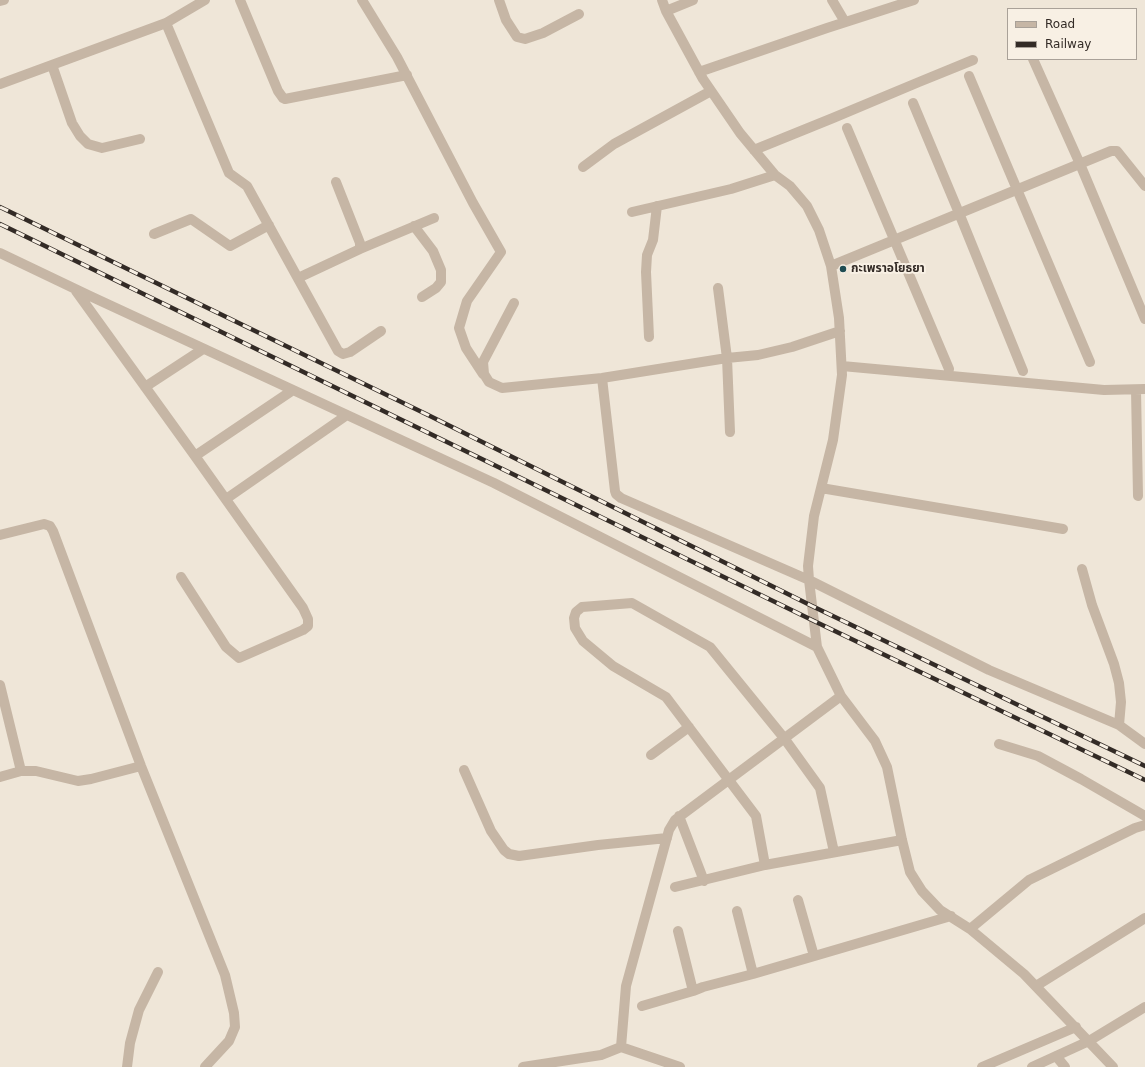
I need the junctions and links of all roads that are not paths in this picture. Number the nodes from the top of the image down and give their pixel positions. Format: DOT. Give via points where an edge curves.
graph roads {
  1 [pos="4,0"];
  2 [pos="205,0"];
  3 [pos="240,0"];
  4 [pos="362,0"];
  5 [pos="499,0"];
  6 [pos="662,0"];
  7 [pos="693,0"];
  8 [pos="832,0"];
  9 [pos="914,0"];
  10 [pos="0,2"];
  11 [pos="666,11"];
  12 [pos="579,14"];
  13 [pos="845,22"];
  14 [pos="166,23"];
  15 [pos="972,60"];
  16 [pos="1033,60"];
  17 [pos="52,65"];
  18 [pos="699,72"];
  19 [pos="407,75"];
  20 [pos="969,76"];
  21 [pos="0,84"];
  22 [pos="711,91"];
  23 [pos="913,103"];
  24 [pos="847,128"];
  25 [pos="140,139"];
  26 [pos="754,150"];
  27 [pos="1080,164"];
  28 [pos="583,167"];
  29 [pos="775,175"];
  30 [pos="336,182"];
  31 [pos="1145,186"];
  32 [pos="1017,189"];
  33 [pos="657,206"];
  34 [pos="632,212"];
  35 [pos="959,213"];
  36 [pos="434,218"];
  37 [pos="269,225"];
  38 [pos="414,226"];
  39 [pos="154,234"];
  40 [pos="895,239"];
  41 [pos="360,249"];
  42 [pos="0,253"];
  43 [pos="831,266"];
  44 [pos="298,278"];
  45 [pos="718,288"];
  46 [pos="76,289"];
  47 [pos="422,296"];
  48 [pos="514,304"];
  49 [pos="1145,320"];
  50 [pos="381,331"];
  51 [pos="840,331"];
  52 [pos="649,337"];
  53 [pos="203,349"];
  54 [pos="727,358"];
  55 [pos="1090,362"];
  56 [pos="842,366"];
  57 [pos="949,369"];
  58 [pos="1023,371"];
  59 [pos="484,374"];
  60 [pos="602,378"];
  61 [pos="146,387"];
  62 [pos="1141,389"];
  63 [pos="293,390"];
  64 [pos="347,415"];
  65 [pos="730,432"];
  66 [pos="195,456"];
  67 [pos="821,488"];
  68 [pos="1138,496"];
  69 [pos="226,499"];
  70 [pos="1063,529"];
  71 [pos="0,535"];
  72 [pos="1082,569"];
  73 [pos="181,577"];
  74 [pos="809,580"];
  75 [pos="817,647"];
  76 [pos="0,685"];
  77 [pos="841,696"];
  78 [pos="1119,725"];
  79 [pos="689,727"];
  80 [pos="784,738"];
  81 [pos="999,744"];
  82 [pos="1145,744"];
  83 [pos="651,755"];
  84 [pos="141,766"];
  85 [pos="464,770"];
  86 [pos="21,771"];
  87 [pos="0,777"];
  88 [pos="729,780"];
  89 [pos="679,816"];
  90 [pos="1145,816"];
  91 [pos="1145,825"];
  92 [pos="667,838"];
  93 [pos="902,840"];
  94 [pos="834,852"];
  95 [pos="765,865"];
  96 [pos="704,881"];
  97 [pos="675,887"];
  98 [pos="798,900"];
  99 [pos="737,911"];
  100 [pos="951,916"];
  101 [pos="1145,918"];
  102 [pos="970,929"];
  103 [pos="678,931"];
  104 [pos="814,956"];
  105 [pos="158,972"];
  106 [pos="753,974"];
  107 [pos="1036,986"];
  108 [pos="693,991"];
  109 [pos="642,1006"];
  110 [pos="1145,1007"];
  111 [pos="1076,1027"];
  112 [pos="1089,1041"];
  113 [pos="621,1047"];
  114 [pos="1056,1056"];
  115 [pos="127,1067"];
  116 [pos="205,1067"];
  117 [pos="523,1067"];
  118 [pos="680,1067"];
  119 [pos="982,1067"];
  120 [pos="1032,1067"];
  121 [pos="1065,1067"];
  122 [pos="1113,1067"];
  1 -- 10 [label="street"];
  2 -- 14 [label="street"];
  3 -- 19 [label="street" via="278,91 285,99"];
  4 -- 19 [label="street"];
  5 -- 12 [label="street" via="506,20 517,38 525,39"];
  6 -- 11 [label="street"];
  7 -- 11 [label="street"];
  8 -- 13 [label="street"];
  9 -- 13 [label="street"];
  11 -- 18 [label="street"];
  13 -- 18 [label="street"];
  14 -- 17 [label="street"];
  14 -- 37 [label="street" via="228,173 248,186"];
  15 -- 26 [label="street"];
  16 -- 27 [label="street"];
  17 -- 21 [label="street"];
  17 -- 25 [label="street" via="72,123 88,144 102,148"];
  18 -- 22 [label="street"];
  19 -- 59 [label="street" via="501,252 467,301 459,328 466,348"];
  20 -- 32 [label="street"];
  22 -- 26 [label="street"];
  22 -- 28 [label="street" via="614,144"];
  23 -- 35 [label="street"];
  24 -- 40 [label="street"];
  26 -- 29 [label="street"];
  27 -- 31 [label="street" via="1111,151 1117,152"];
  27 -- 32 [label="street"];
  27 -- 49 [label="street"];
  29 -- 33 [label="street" via="732,189"];
  29 -- 43 [label="street" via="790,186 807,206 819,230"];
  30 -- 41 [label="street" via="360,243"];
  32 -- 35 [label="street"];
  32 -- 55 [label="street"];
  33 -- 34 [label="street"];
  33 -- 52 [label="street" via="653,240 647,255"];
  35 -- 40 [label="street"];
  35 -- 58 [label="street"];
  36 -- 38 [label="street"];
  37 -- 39 [label="street" via="230,246 191,219"];
  37 -- 44 [label="street"];
  38 -- 41 [label="street"];
  38 -- 47 [label="street" via="433,251 441,270 441,282"];
  40 -- 43 [label="street"];
  40 -- 57 [label="street"];
  41 -- 44 [label="street"];
  42 -- 46 [label="street"];
  43 -- 51 [label="street"];
  44 -- 50 [label="street" via="338,351 343,354 350,352"];
  45 -- 54 [label="street"];
  46 -- 53 [label="street"];
  46 -- 61 [label="street"];
  48 -- 59 [label="street" via="483,362"];
  51 -- 54 [label="street" via="792,347 758,355"];
  51 -- 56 [label="street"];
  53 -- 61 [label="street"];
  53 -- 63 [label="street"];
  54 -- 60 [label="street"];
  54 -- 65 [label="street"];
  56 -- 62 [label="street" via="1104,390"];
  56 -- 67 [label="street" via="833,440"];
  59 -- 60 [label="street" via="489,382 502,388"];
  60 -- 74 [label="street" via="616,494"];
  61 -- 66 [label="street"];
  62 -- 68 [label="street"];
  63 -- 64 [label="street"];
  63 -- 66 [label="street"];
  64 -- 69 [label="street"];
  64 -- 75 [label="street" via="494,483"];
  66 -- 69 [label="street"];
  67 -- 70 [label="street"];
  67 -- 74 [label="street" via="814,516 808,566"];
  69 -- 73 [label="street" via="303,608 308,626 239,658 226,647"];
  71 -- 84 [label="street" via="44,524 50,526"];
  72 -- 78 [label="street" via="1119,683"];
  74 -- 75 [label="street"];
  74 -- 78 [label="street" via="990,670"];
  75 -- 77 [label="street"];
  76 -- 86 [label="street"];
  77 -- 80 [label="street"];
  77 -- 93 [label="street" via="875,740 887,767"];
  78 -- 82 [label="street"];
  79 -- 80 [label="street" via="666,697 613,666 583,641 575,628 576,612 582,607 632,603 710,646"];
  79 -- 83 [label="street"];
  79 -- 88 [label="street"];
  80 -- 88 [label="street"];
  80 -- 94 [label="street" via="820,788"];
  81 -- 90 [label="street" via="1038,756"];
  84 -- 86 [label="street" via="78,781 36,771"];
  84 -- 116 [label="street" via="225,975 234,1013 235,1027 228,1041"];
  85 -- 92 [label="street" via="491,831 509,854 519,856"];
  86 -- 87 [label="street"];
  88 -- 89 [label="street"];
  88 -- 95 [label="street" via="756,816"];
  89 -- 92 [label="street" via="669,830"];
  89 -- 96 [label="street"];
  91 -- 102 [label="street" via="1029,880"];
  92 -- 113 [label="street" via="626,986"];
  93 -- 94 [label="street"];
  93 -- 100 [label="street" via="910,872 922,891 940,910"];
  94 -- 95 [label="street"];
  95 -- 96 [label="street"];
  96 -- 97 [label="street"];
  98 -- 104 [label="street"];
  99 -- 106 [label="street"];
  100 -- 102 [label="street"];
  100 -- 104 [label="street"];
  101 -- 107 [label="street"];
  102 -- 107 [label="street"];
  103 -- 108 [label="street"];
  104 -- 106 [label="street"];
  105 -- 115 [label="street" via="139,1010 130,1043"];
  106 -- 108 [label="street"];
  107 -- 111 [label="street"];
  108 -- 109 [label="street"];
  110 -- 112 [label="street"];
  111 -- 112 [label="street"];
  111 -- 119 [label="street"];
  112 -- 114 [label="street"];
  112 -- 122 [label="street"];
  113 -- 117 [label="street" via="601,1055"];
  113 -- 118 [label="street"];
  114 -- 120 [label="street"];
  114 -- 121 [label="street"];
}
